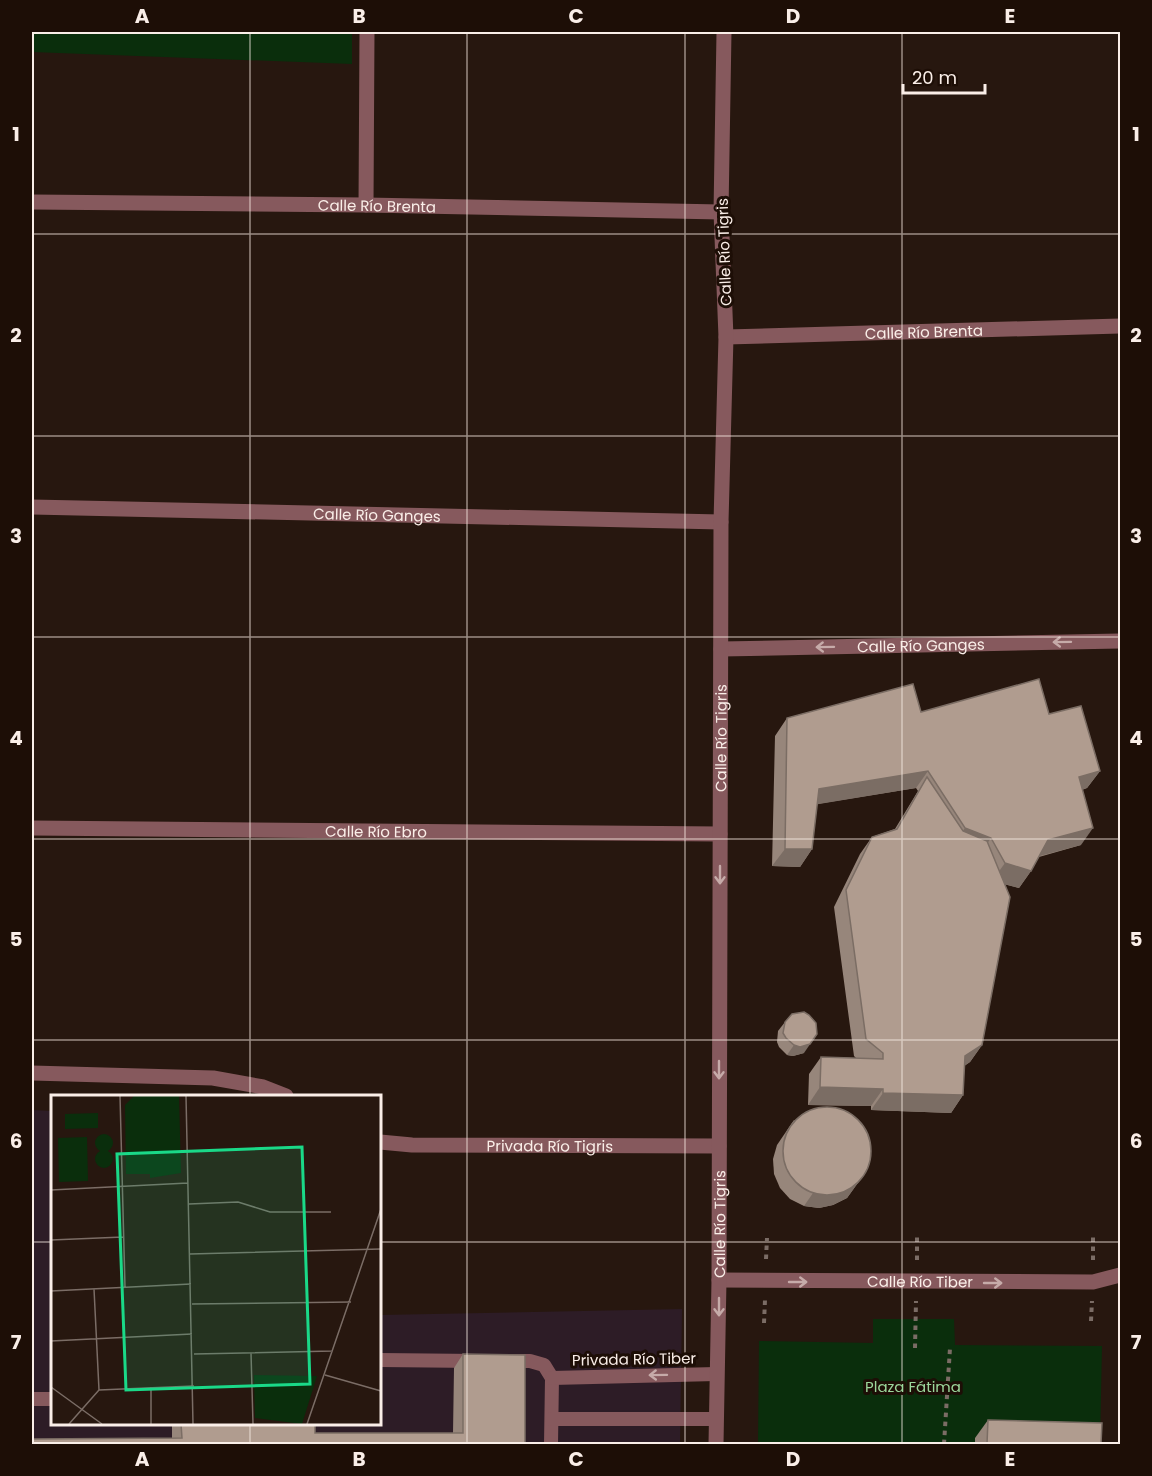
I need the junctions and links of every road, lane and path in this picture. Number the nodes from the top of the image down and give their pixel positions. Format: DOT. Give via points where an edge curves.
graph roads {
  1 [pos="367,32"];
  2 [pos="724,32"];
  3 [pos="32,202"];
  4 [pos="366,205"];
  5 [pos="721,212"];
  6 [pos="1120,326"];
  7 [pos="726,337"];
  8 [pos="32,507"];
  9 [pos="721,522"];
  10 [pos="1120,641"];
  11 [pos="721,649"];
  12 [pos="32,828"];
  13 [pos="720,834"];
  14 [pos="32,1073"];
  15 [pos="283,1095"];
  16 [pos="381,1142"];
  17 [pos="719,1146"];
  18 [pos="1120,1275"];
  19 [pos="719,1280"];
  20 [pos="950,1348"];
  21 [pos="381,1360"];
  22 [pos="716,1374"];
  23 [pos="552,1378"];
  24 [pos="32,1399"];
  25 [pos="51,1399"];
  26 [pos="552,1419"];
  27 [pos="716,1419"];
  28 [pos="551,1444"];
  29 [pos="716,1444"];
  30 [pos="945,1444"];
  1 -- 4 [label="street"];
  2 -- 5 [label="street, Calle Río Tigris"];
  3 -- 4 [label="street, Calle Río Brenta"];
  4 -- 5 [label="street, Calle Río Brenta"];
  5 -- 7 [label="street, Calle Río Tigris"];
  6 -- 7 [label="street, Calle Río Brenta"];
  7 -- 9 [label="street, Calle Río Tigris"];
  8 -- 9 [label="street, Calle Río Ganges"];
  9 -- 11 [label="street, Calle Río Tigris"];
  10 -- 11 [label="street, Calle Río Ganges, one-way"];
  11 -- 13 [label="street, Calle Río Tigris"];
  12 -- 13 [label="street, Calle Río Ebro"];
  13 -- 17 [label="street, Calle Río Tigris, one-way"];
  14 -- 15 [label="street" via="213,1078"];
  16 -- 17 [label="street, Privada Río Tigris" via="424,1146"];
  17 -- 19 [label="street, Calle Río Tigris"];
  19 -- 18 [label="street, Calle Río Tiber, one-way" via="1093,1282"];
  19 -- 22 [label="street, Calle Río Tigris, one-way"];
  20 -- 30 [label="path"];
  21 -- 23 [label="lane, Privada Río Tiber" via="530,1361 544,1365"];
  22 -- 23 [label="lane, Privada Río Tiber, one-way"];
  22 -- 27 [label="street, Calle Río Tigris"];
  23 -- 26 [label="lane, Privada Río Tiber"];
  24 -- 25 [label="lane"];
  26 -- 27 [label="lane"];
  26 -- 28 [label="lane, Privada Río Tiber"];
  27 -- 29 [label="street, Calle Río Tigris"];
}
